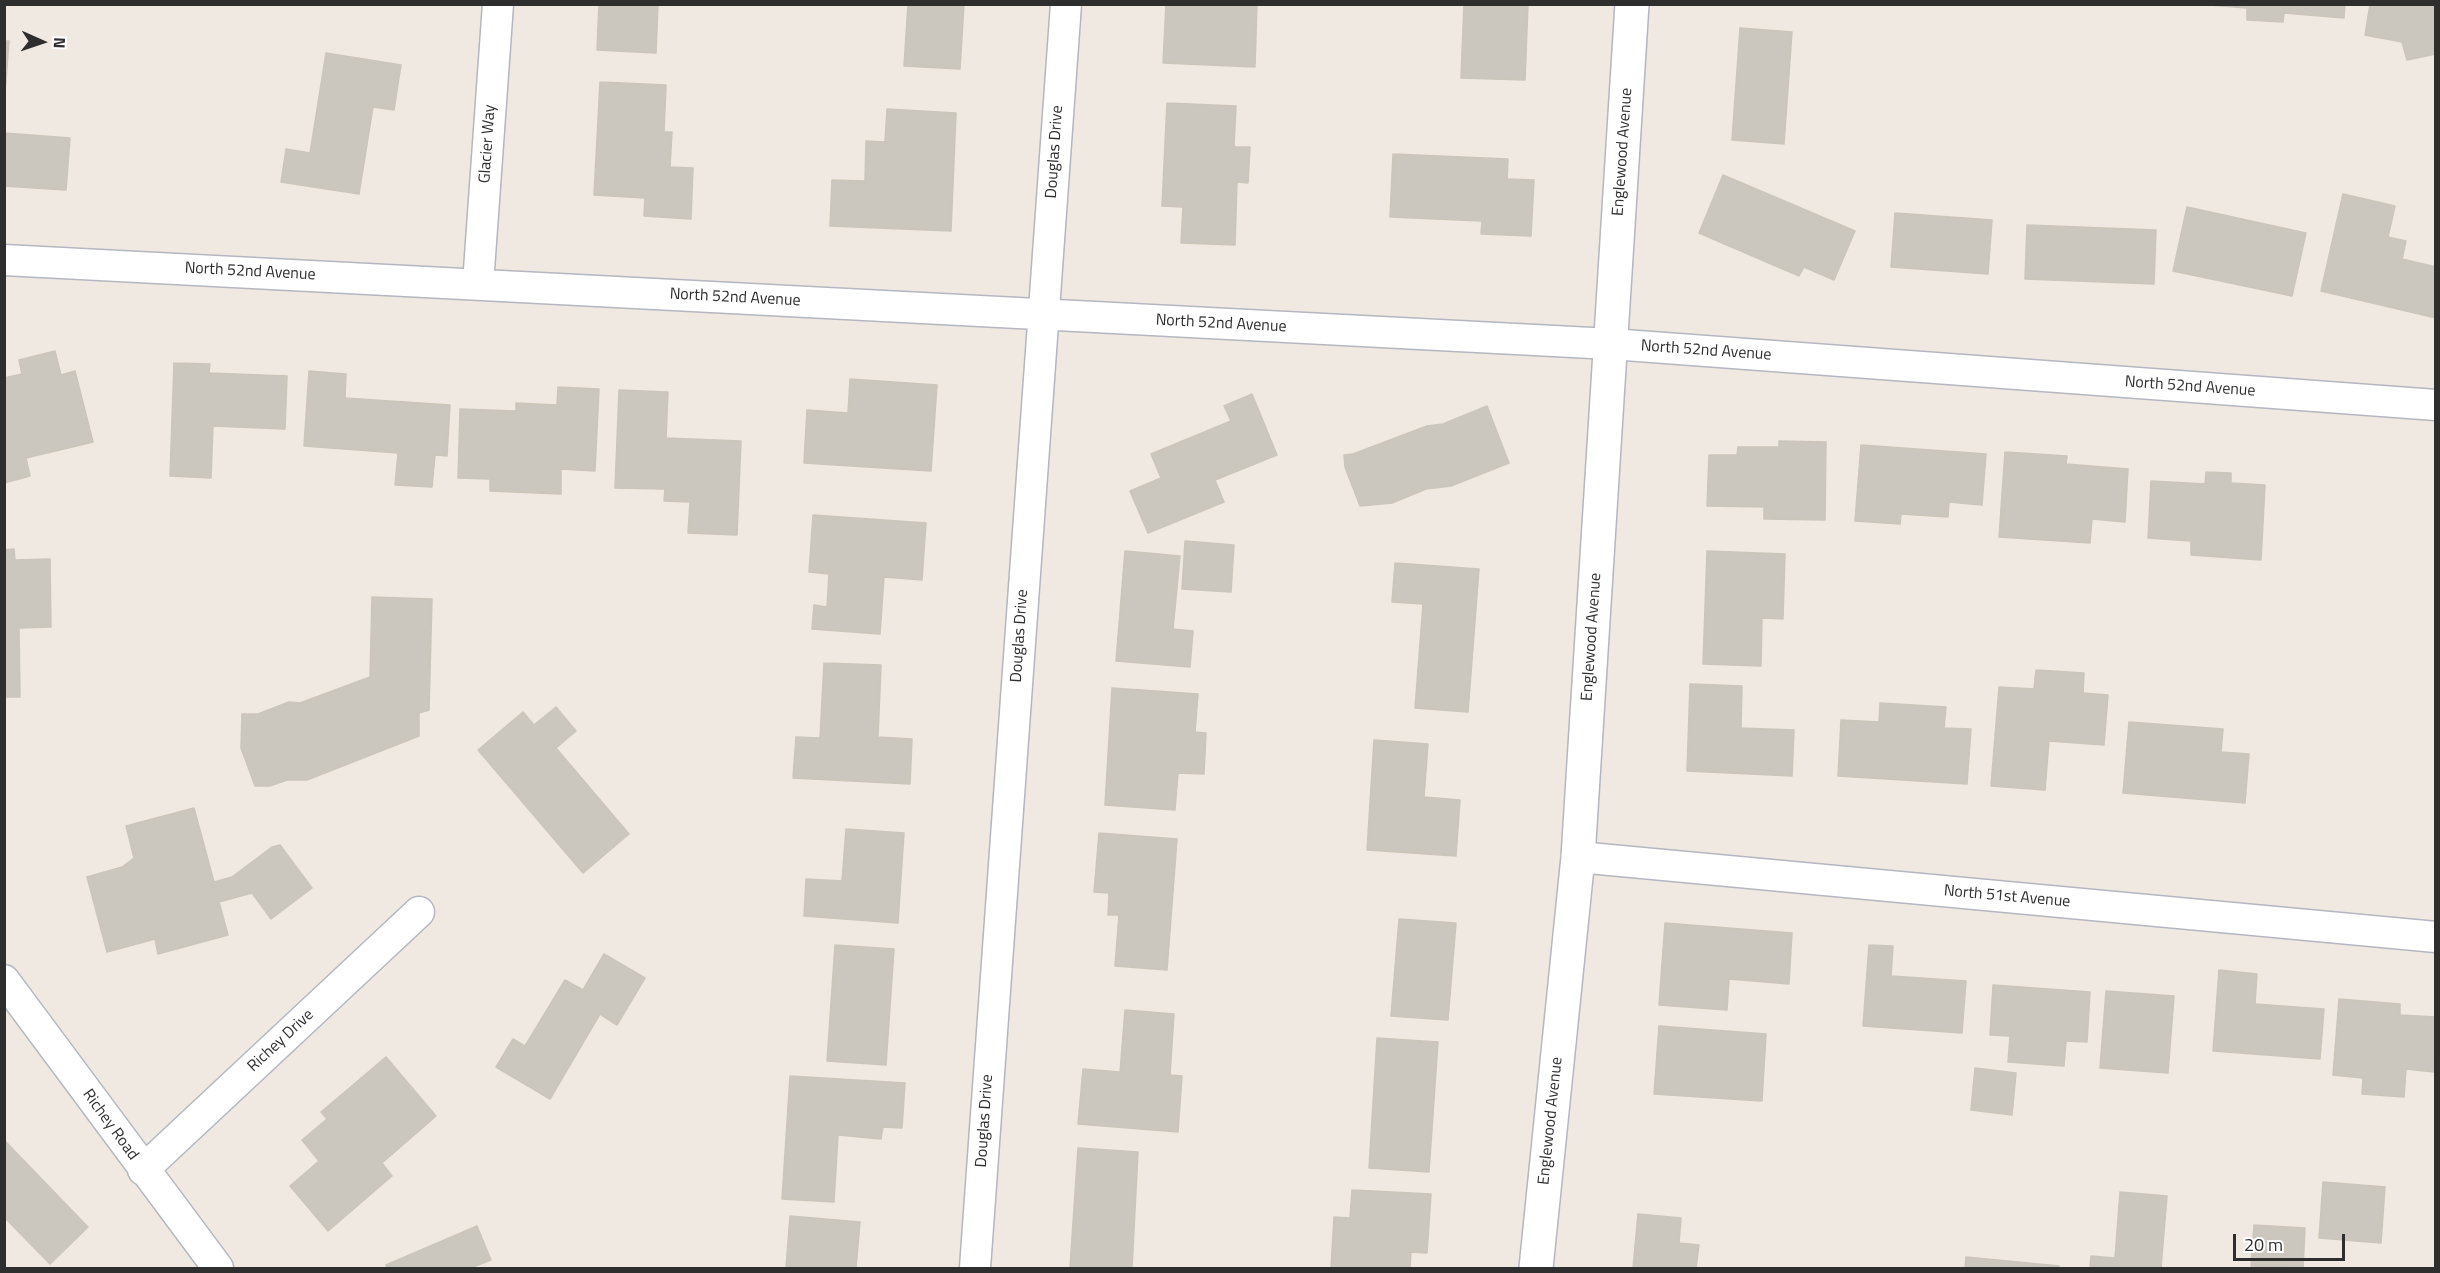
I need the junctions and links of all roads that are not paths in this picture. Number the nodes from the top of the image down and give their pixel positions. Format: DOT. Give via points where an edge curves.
graph roads {
  1 [pos="498,4"];
  2 [pos="1066,4"];
  3 [pos="1632,4"];
  4 [pos="4,260"];
  5 [pos="478,284"];
  6 [pos="1043,315"];
  7 [pos="1611,344"];
  8 [pos="2436,405"];
  9 [pos="1578,857"];
  10 [pos="419,912"];
  11 [pos="2436,937"];
  12 [pos="4,980"];
  13 [pos="143,1170"];
  14 [pos="218,1269"];
  15 [pos="975,1269"];
  16 [pos="1536,1269"];
  1 -- 5 [label="street, Glacier Way"];
  2 -- 6 [label="street, Douglas Drive"];
  3 -- 7 [label="street, Englewood Avenue"];
  4 -- 5 [label="street, North 52nd Avenue"];
  5 -- 6 [label="street, North 52nd Avenue"];
  6 -- 7 [label="street, North 52nd Avenue"];
  6 -- 15 [label="street, Douglas Drive"];
  7 -- 8 [label="street, North 52nd Avenue"];
  7 -- 9 [label="street, Englewood Avenue"];
  9 -- 11 [label="street, North 51st Avenue"];
  9 -- 16 [label="street, Englewood Avenue"];
  10 -- 13 [label="street, Richey Drive"];
  12 -- 13 [label="street, Richey Road"];
  13 -- 14 [label="street, Richey Road"];
}
